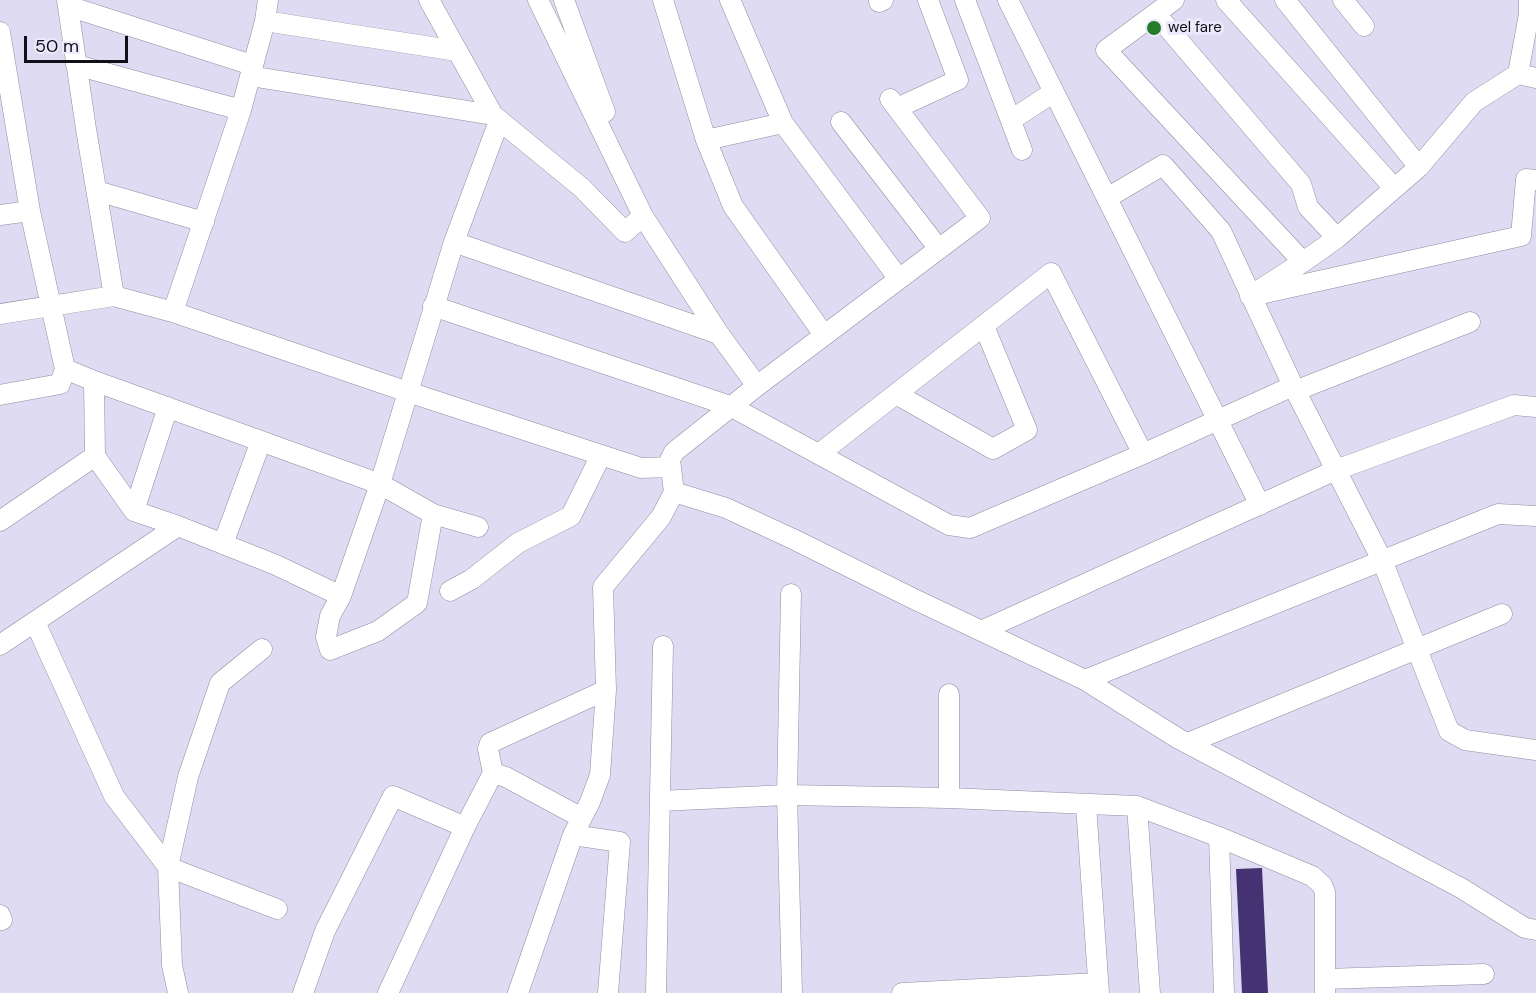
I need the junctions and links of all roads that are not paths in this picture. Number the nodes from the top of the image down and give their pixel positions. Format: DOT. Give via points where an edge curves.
graph roads {
  1 [pos="268,0"];
  2 [pos="429,0"];
  3 [pos="538,0"];
  4 [pos="564,0"];
  5 [pos="663,0"];
  6 [pos="730,0"];
  7 [pos="879,0"];
  8 [pos="883,0"];
  9 [pos="928,0"];
  10 [pos="965,0"];
  11 [pos="1008,0"];
  12 [pos="1174,0"];
  13 [pos="1226,0"];
  14 [pos="1285,0"];
  15 [pos="1343,0"];
  16 [pos="1529,0"];
  17 [pos="68,3"];
  18 [pos="1156,14"];
  19 [pos="265,21"];
  20 [pos="1364,26"];
  21 [pos="0,32"];
  22 [pos="457,51"];
  23 [pos="76,65"];
  24 [pos="251,71"];
  25 [pos="1527,76"];
  26 [pos="1054,92"];
  27 [pos="241,110"];
  28 [pos="496,118"];
  29 [pos="1011,120"];
  30 [pos="8,122"];
  31 [pos="841,122"];
  32 [pos="783,123"];
  33 [pos="705,140"];
  34 [pos="1022,150"];
  35 [pos="1419,167"];
  36 [pos="1536,180"];
  37 [pos="1394,188"];
  38 [pos="97,191"];
  39 [pos="1107,198"];
  40 [pos="30,211"];
  41 [pos="642,213"];
  42 [pos="0,215"];
  43 [pos="204,222"];
  44 [pos="1337,238"];
  45 [pos="454,242"];
  46 [pos="939,249"];
  47 [pos="1303,262"];
  48 [pos="899,279"];
  49 [pos="114,296"];
  50 [pos="1250,296"];
  51 [pos="51,306"];
  52 [pos="433,306"];
  53 [pos="173,312"];
  54 [pos="0,314"];
  55 [pos="1470,322"];
  56 [pos="984,326"];
  57 [pos="719,334"];
  58 [pos="824,335"];
  59 [pos="65,369"];
  60 [pos="94,381"];
  61 [pos="757,386"];
  62 [pos="1294,388"];
  63 [pos="408,392"];
  64 [pos="896,394"];
  65 [pos="0,395"];
  66 [pos="730,406"];
  67 [pos="168,407"];
  68 [pos="1536,407"];
  69 [pos="1217,419"];
  70 [pos="261,441"];
  71 [pos="601,454"];
  72 [pos="819,454"];
  73 [pos="1143,454"];
  74 [pos="95,456"];
  75 [pos="671,467"];
  76 [pos="1336,470"];
  77 [pos="380,484"];
  78 [pos="674,492"];
  79 [pos="1260,505"];
  80 [pos="134,511"];
  81 [pos="433,514"];
  82 [pos="1536,516"];
  83 [pos="0,521"];
  84 [pos="178,526"];
  85 [pos="478,527"];
  86 [pos="223,544"];
  87 [pos="1382,560"];
  88 [pos="450,591"];
  89 [pos="791,594"];
  90 [pos="341,596"];
  91 [pos="1502,614"];
  92 [pos="35,622"];
  93 [pos="981,631"];
  94 [pos="0,645"];
  95 [pos="663,646"];
  96 [pos="1416,648"];
  97 [pos="262,649"];
  98 [pos="1085,680"];
  99 [pos="606,690"];
  100 [pos="949,694"];
  101 [pos="1188,743"];
  102 [pos="1536,750"];
  103 [pos="494,773"];
  104 [pos="787,795"];
  105 [pos="949,798"];
  106 [pos="660,801"];
  107 [pos="1086,805"];
  108 [pos="1137,806"];
  109 [pos="582,818"];
  110 [pos="465,827"];
  111 [pos="573,835"];
  112 [pos="1219,837"];
  113 [pos="168,867"];
  114 [pos="277,909"];
  115 [pos="1536,930"];
  116 [pos="1484,974"];
  117 [pos="1325,986"];
  118 [pos="1098,988"];
  119 [pos="176,992"];
  120 [pos="303,993"];
  121 [pos="388,993"];
  122 [pos="518,993"];
  123 [pos="608,993"];
  124 [pos="656,993"];
  125 [pos="792,993"];
  126 [pos="902,993"];
  127 [pos="1150,993"];
  128 [pos="1224,993"];
  1 -- 19 [label="street"];
  2 -- 22 [label="street"];
  3 -- 41 [label="street"];
  4 -- 41 [label="street"];
  5 -- 33 [label="street"];
  6 -- 32 [label="street"];
  7 -- 8 [label="street"];
  9 -- 46 [label="street" via="958,80 893,103 980,218"];
  10 -- 29 [label="street"];
  11 -- 26 [label="street"];
  12 -- 18 [label="street"];
  13 -- 37 [label="street"];
  14 -- 35 [label="street"];
  15 -- 20 [label="street"];
  16 -- 25 [label="street"];
  17 -- 23 [label="street"];
  17 -- 24 [label="street"];
  18 -- 44 [label="street" via="1301,183 1308,207"];
  18 -- 47 [label="street" via="1106,50"];
  19 -- 22 [label="street"];
  19 -- 24 [label="street"];
  21 -- 30 [label="street"];
  22 -- 28 [label="street"];
  23 -- 27 [label="street"];
  23 -- 38 [label="street"];
  24 -- 27 [label="street"];
  24 -- 28 [label="street"];
  25 -- 35 [label="street" via="1474,102"];
  26 -- 29 [label="street"];
  26 -- 39 [label="street"];
  27 -- 43 [label="street"];
  28 -- 41 [label="street" via="582,188 625,232"];
  28 -- 45 [label="street"];
  29 -- 34 [label="street"];
  30 -- 40 [label="street"];
  31 -- 46 [label="street"];
  32 -- 33 [label="street"];
  32 -- 48 [label="street"];
  33 -- 58 [label="street" via="734,206"];
  35 -- 37 [label="street"];
  36 -- 50 [label="street" via="1526,179 1521,236"];
  37 -- 44 [label="street"];
  38 -- 43 [label="street"];
  38 -- 49 [label="street"];
  39 -- 50 [label="street" via="1163,165 1221,231"];
  39 -- 69 [label="street"];
  40 -- 42 [label="street"];
  40 -- 51 [label="street"];
  41 -- 57 [label="street"];
  43 -- 53 [label="street"];
  44 -- 47 [label="street"];
  45 -- 52 [label="street"];
  45 -- 57 [label="street"];
  46 -- 48 [label="street"];
  47 -- 50 [label="street"];
  48 -- 58 [label="street"];
  49 -- 51 [label="street"];
  49 -- 53 [label="street"];
  50 -- 62 [label="street"];
  51 -- 54 [label="street"];
  51 -- 59 [label="street"];
  52 -- 63 [label="street"];
  52 -- 66 [label="street"];
  53 -- 63 [label="street"];
  55 -- 62 [label="street"];
  56 -- 64 [label="street"];
  56 -- 64 [label="street" via="1027,430 993,449"];
  56 -- 73 [label="street" via="1051,273"];
  57 -- 61 [label="street"];
  58 -- 61 [label="street"];
  59 -- 60 [label="street"];
  59 -- 65 [label="street" via="60,384"];
  60 -- 67 [label="street"];
  60 -- 74 [label="street"];
  61 -- 66 [label="street"];
  62 -- 69 [label="street"];
  62 -- 76 [label="street"];
  63 -- 71 [label="street"];
  63 -- 77 [label="street"];
  64 -- 72 [label="street"];
  66 -- 72 [label="street"];
  66 -- 75 [label="street" via="674,452"];
  67 -- 70 [label="street"];
  67 -- 80 [label="street"];
  68 -- 76 [label="street" via="1514,405"];
  69 -- 73 [label="street"];
  69 -- 79 [label="street"];
  70 -- 77 [label="street"];
  70 -- 86 [label="street"];
  71 -- 75 [label="street" via="641,468"];
  71 -- 88 [label="street" via="571,516 518,543"];
  72 -- 73 [label="street" via="949,525 970,528"];
  74 -- 80 [label="street"];
  74 -- 83 [label="street"];
  75 -- 78 [label="street"];
  76 -- 79 [label="street"];
  76 -- 87 [label="street"];
  77 -- 81 [label="street"];
  77 -- 90 [label="street"];
  78 -- 93 [label="street" via="726,508 794,538"];
  78 -- 99 [label="street" via="661,517 603,587"];
  79 -- 93 [label="street"];
  80 -- 84 [label="street"];
  81 -- 85 [label="street"];
  81 -- 90 [label="street" via="417,603 378,631 330,650 326,638 330,616"];
  82 -- 87 [label="street" via="1498,514"];
  84 -- 86 [label="street"];
  84 -- 92 [label="street"];
  86 -- 90 [label="street"];
  87 -- 96 [label="street"];
  87 -- 98 [label="street"];
  89 -- 104 [label="street"];
  91 -- 96 [label="street"];
  92 -- 94 [label="street"];
  92 -- 113 [label="street" via="114,796"];
  93 -- 98 [label="street"];
  95 -- 106 [label="street"];
  96 -- 101 [label="street"];
  96 -- 102 [label="street" via="1449,731 1465,740"];
  97 -- 113 [label="street" via="220,683 188,777"];
  98 -- 101 [label="street"];
  99 -- 103 [label="street" via="490,744"];
  99 -- 109 [label="street" via="600,775"];
  100 -- 105 [label="street"];
  101 -- 115 [label="street" via="1461,888 1525,928"];
  103 -- 109 [label="street"];
  103 -- 110 [label="street"];
  104 -- 105 [label="street"];
  104 -- 106 [label="street"];
  104 -- 125 [label="street"];
  105 -- 107 [label="street"];
  106 -- 124 [label="street"];
  107 -- 108 [label="street"];
  107 -- 118 [label="street"];
  108 -- 112 [label="street"];
  108 -- 127 [label="street"];
  109 -- 111 [label="street"];
  110 -- 120 [label="street" via="393,796 325,931"];
  110 -- 121 [label="street"];
  111 -- 122 [label="street"];
  111 -- 123 [label="street" via="620,842"];
  112 -- 117 [label="street" via="1312,876 1322,885"];
  112 -- 128 [label="street"];
  113 -- 114 [label="street"];
  113 -- 119 [label="street"];
  116 -- 117 [label="street"];
  118 -- 126 [label="street"];
}
